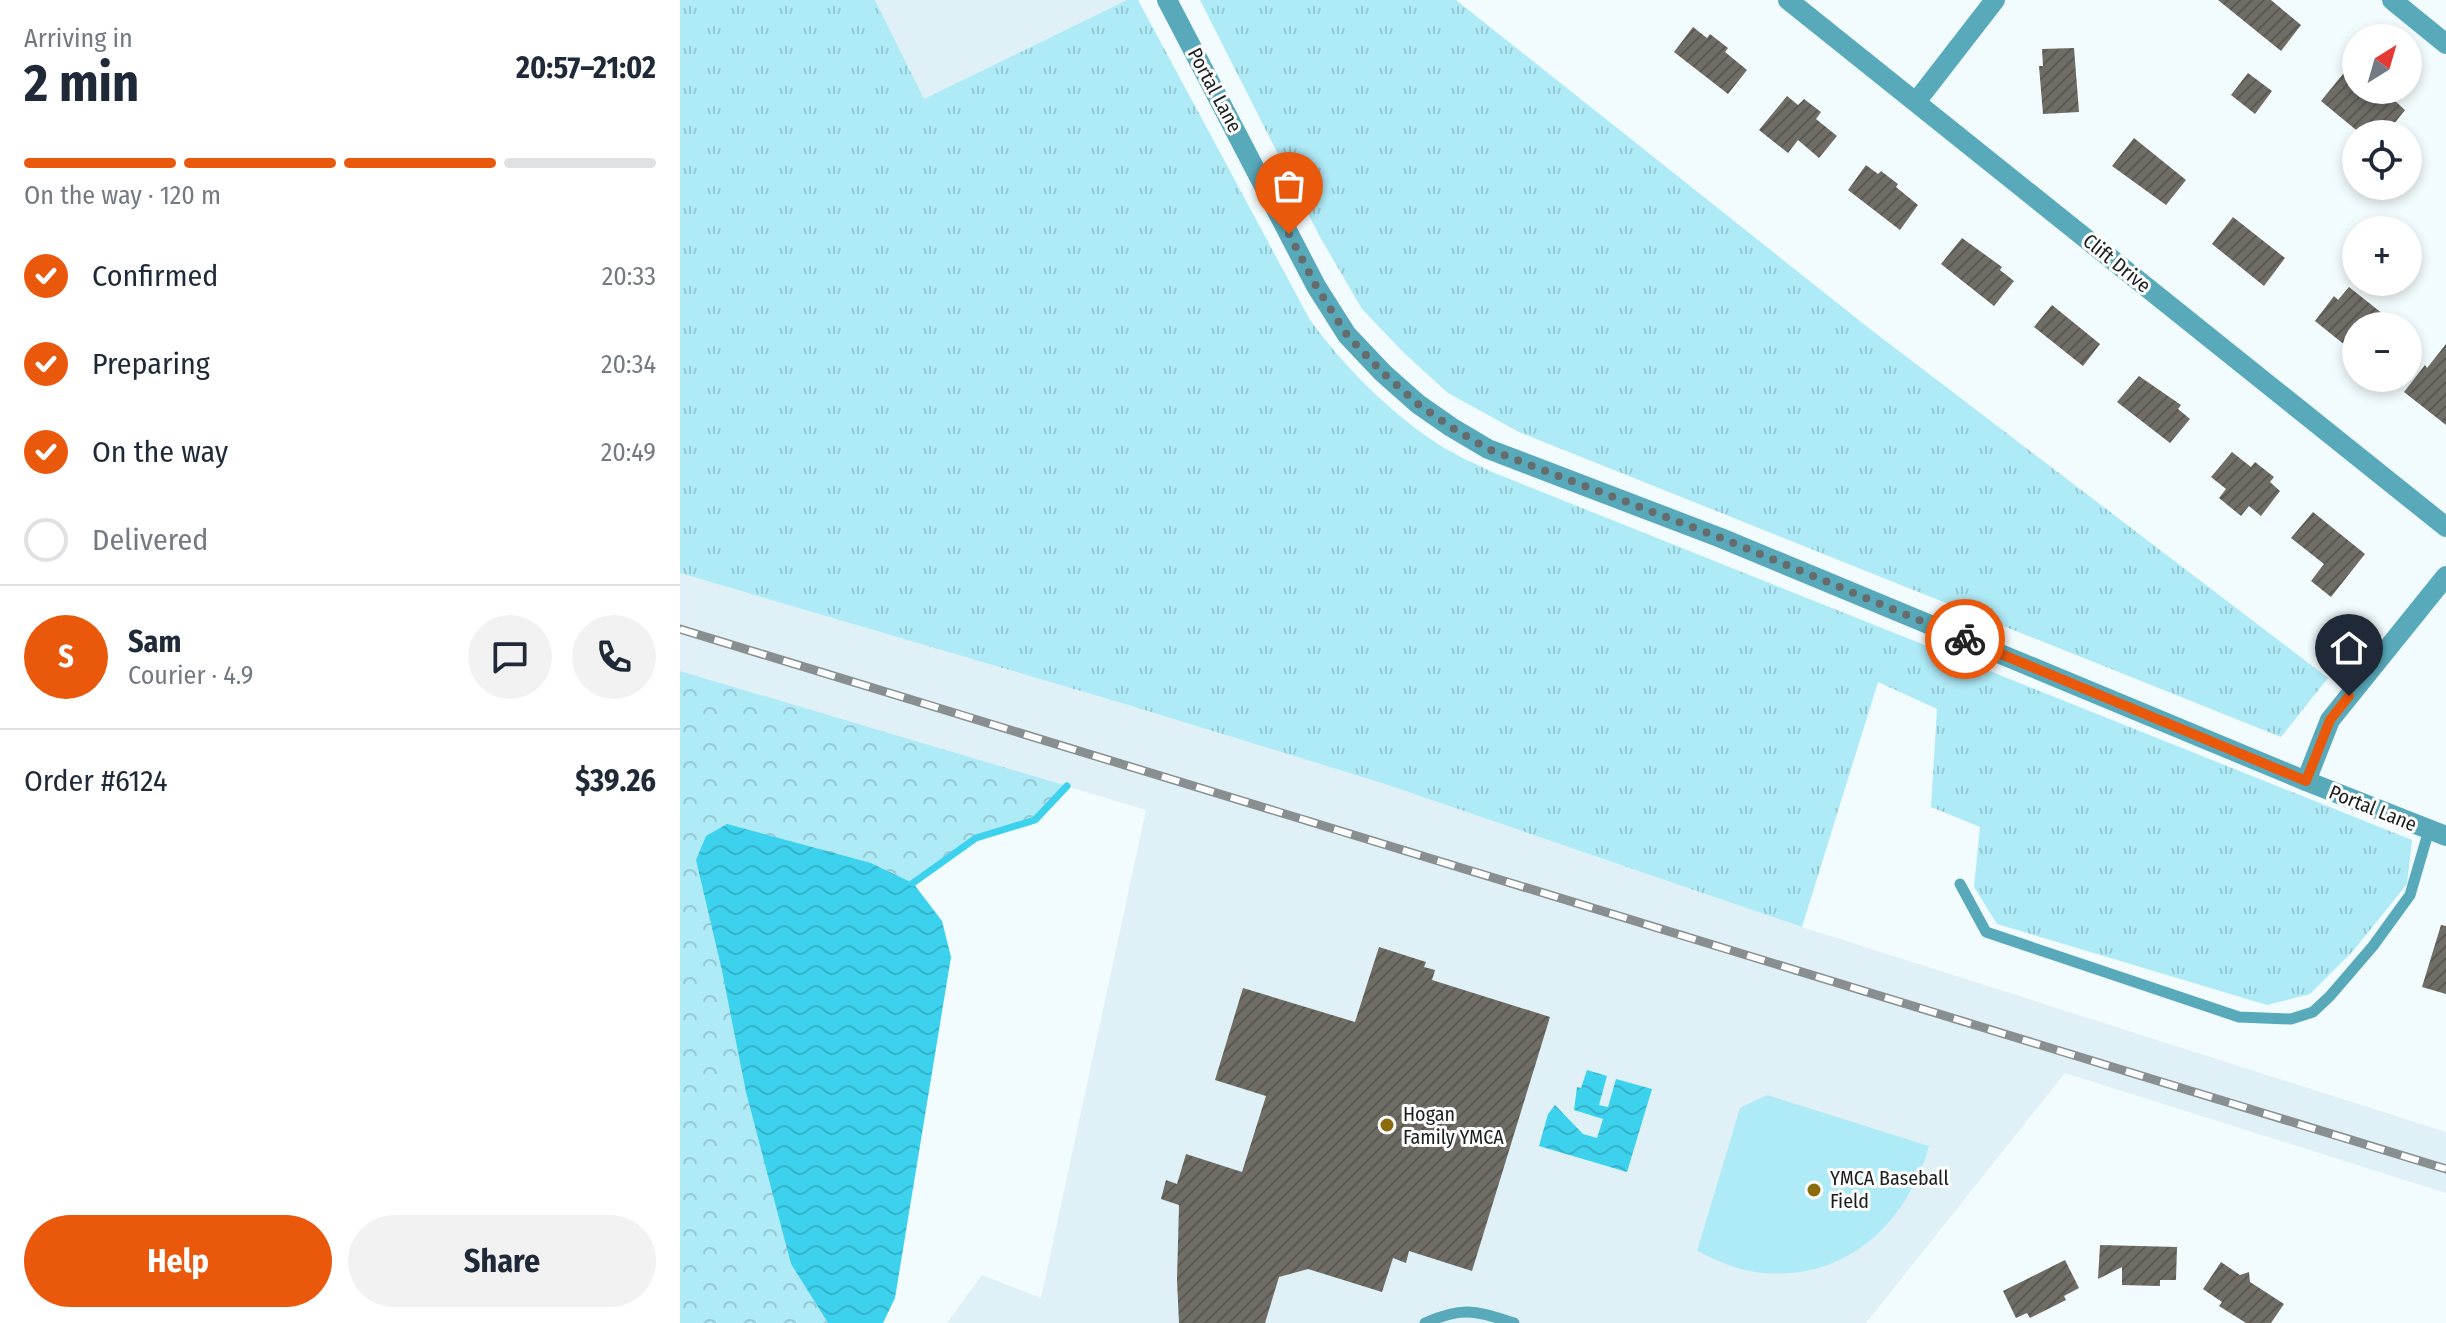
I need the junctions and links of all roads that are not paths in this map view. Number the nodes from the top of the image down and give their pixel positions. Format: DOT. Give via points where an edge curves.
graph roads {
  1 [pos="1167,0"];
  2 [pos="1788,0"];
  3 [pos="1995,0"];
  4 [pos="2392,0"];
  5 [pos="2446,44"];
  6 [pos="1916,102"];
  7 [pos="2446,527"];
  8 [pos="2446,576"];
  9 [pos="2306,781"];
  10 [pos="2437,833"];
  11 [pos="1960,884"];
  12 [pos="1425,1323"];
  13 [pos="1514,1323"];
  1 -- 9 [label="street, Portal Lane" via="1316,286 1347,335 1418,404 1451,427 1488,449 1721,538"];
  2 -- 6 [label="street, Clift Drive"];
  3 -- 6 [label="street"];
  4 -- 5 [label="street"];
  6 -- 7 [label="street, Clift Drive"];
  8 -- 9 [label="street" via="2330,720"];
  9 -- 10 [label="street, Portal Lane"];
  10 -- 11 [label="lane" via="2410,895 2373,946 2313,1012 2291,1019 2239,1017 1986,932"];
  12 -- 13 [label="lane" via="1450,1312 1475,1311"];
}
